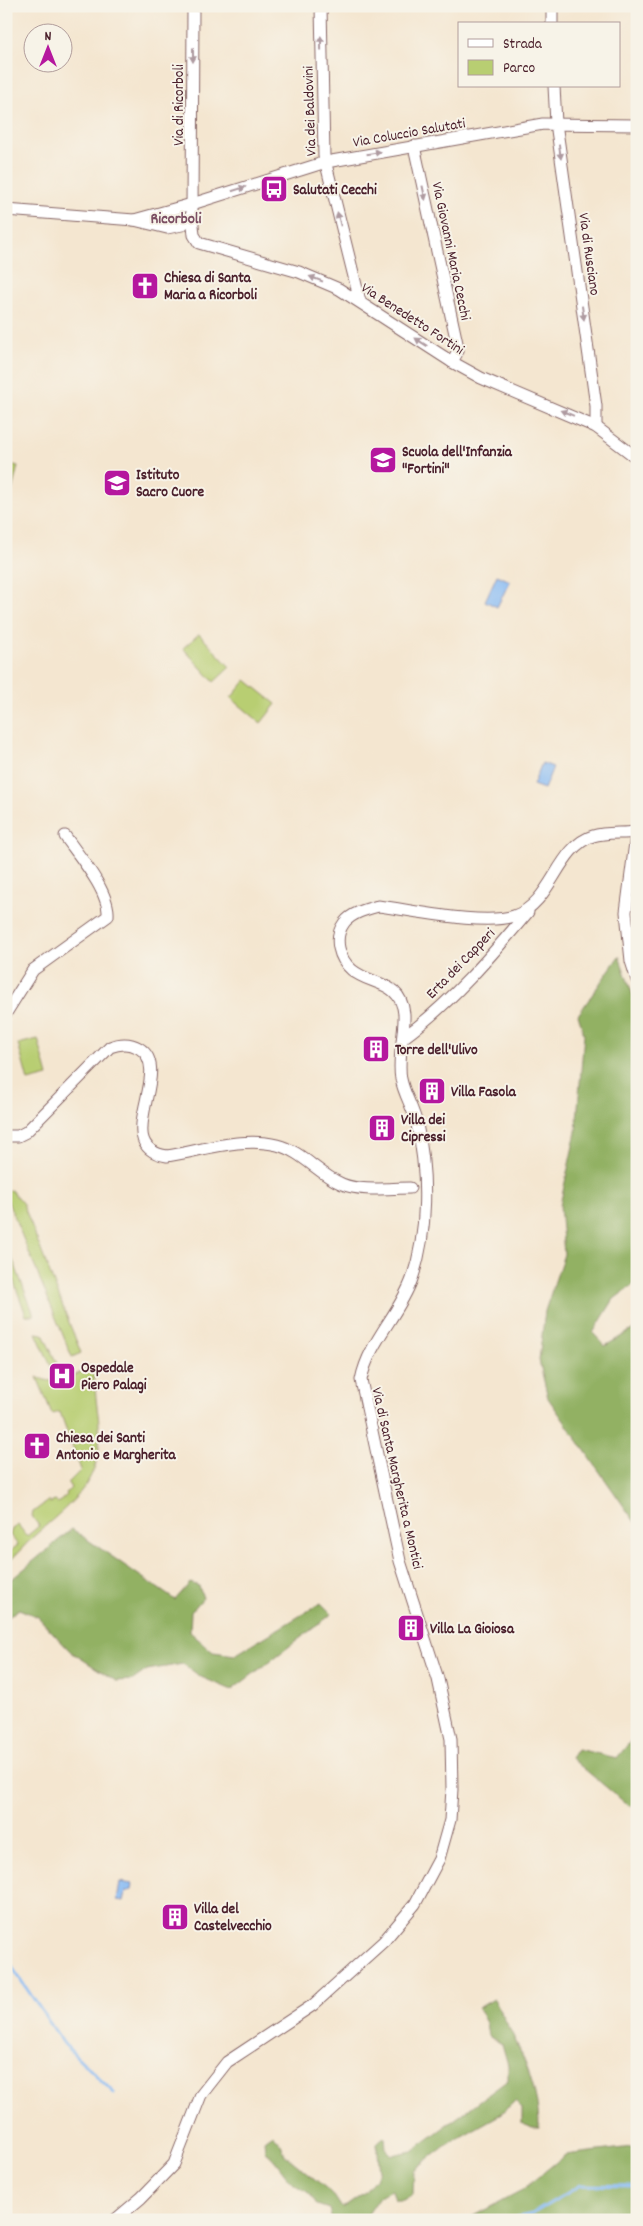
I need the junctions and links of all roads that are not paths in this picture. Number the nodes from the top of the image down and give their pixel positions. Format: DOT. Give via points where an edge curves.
graph roads {
  1 [pos="193,6"];
  2 [pos="321,6"];
  3 [pos="552,6"];
  4 [pos="552,22"];
  5 [pos="554,88"];
  6 [pos="556,123"];
  7 [pos="637,125"];
  8 [pos="414,146"];
  9 [pos="326,162"];
  10 [pos="192,209"];
  11 [pos="6,210"];
  12 [pos="134,220"];
  13 [pos="360,301"];
  14 [pos="452,362"];
  15 [pos="596,427"];
  16 [pos="637,458"];
  17 [pos="636,830"];
  18 [pos="66,836"];
  19 [pos="534,905"];
  20 [pos="637,980"];
  21 [pos="6,1014"];
  22 [pos="404,1038"];
  23 [pos="6,1136"];
  24 [pos="410,1188"];
  25 [pos="114,2220"];
  1 -- 10 [label="street, Via di Ricorboli, one-way"];
  9 -- 2 [label="street, Via dei Baldovini, one-way"];
  3 -- 4 [label="street"];
  5 -- 6 [label="street, Via di Rusciano"];
  6 -- 7 [label="street, Via Coluccio Salutati"];
  6 -- 8 [label="street, Via Coluccio Salutati"];
  6 -- 15 [label="street, Via di Rusciano, one-way" via="596,406"];
  9 -- 8 [label="street, Via Coluccio Salutati, one-way"];
  8 -- 14 [label="street, Via Giovanni Maria Cecchi, one-way" via="457,342 458,351"];
  10 -- 9 [label="street, Via Coluccio Salutati, one-way"];
  13 -- 9 [label="street, Via dei Baldovini, one-way"];
  10 -- 12 [label="street"];
  10 -- 12 [label="street" via="182,225 172,228"];
  13 -- 10 [label="street, Via Benedetto Fortini, one-way" via="299,272 199,243 194,236"];
  11 -- 12 [label="street"];
  14 -- 13 [label="street, Via Benedetto Fortini, one-way"];
  15 -- 14 [label="street, Via Benedetto Fortini, one-way" via="481,378"];
  15 -- 16 [label="street, Via Benedetto Fortini"];
  17 -- 19 [label="street, Via di Santa Margherita a Montici" via="593,836 579,845 566,858"];
  17 -- 20 [label="street" via="626,912 631,962"];
  18 -- 21 [label="street" via="104,896 108,916 33,970"];
  19 -- 22 [label="street, Erta dei Capperi" via="479,969"];
  19 -- 22 [label="street, Via di Santa Margherita a Montici" via="515,916 492,920 378,906 360,912 344,923 338,940 342,958 353,971 385,985 396,995 404,1013"];
  22 -- 25 [label="street, Via di Santa Margherita a Montici" via="401,1078 417,1123 424,1164 424,1209 419,1251 412,1280 366,1360 361,1380 400,1561 438,1679 451,1739 450,1820 439,1858 415,1904 384,1940 313,2004 227,2062 201,2095 174,2164"];
  23 -- 24 [label="street" via="26,1132 110,1047 128,1044 145,1052 151,1062 142,1128 150,1150 159,1155 250,1142 268,1143 291,1150 344,1185"];
}
